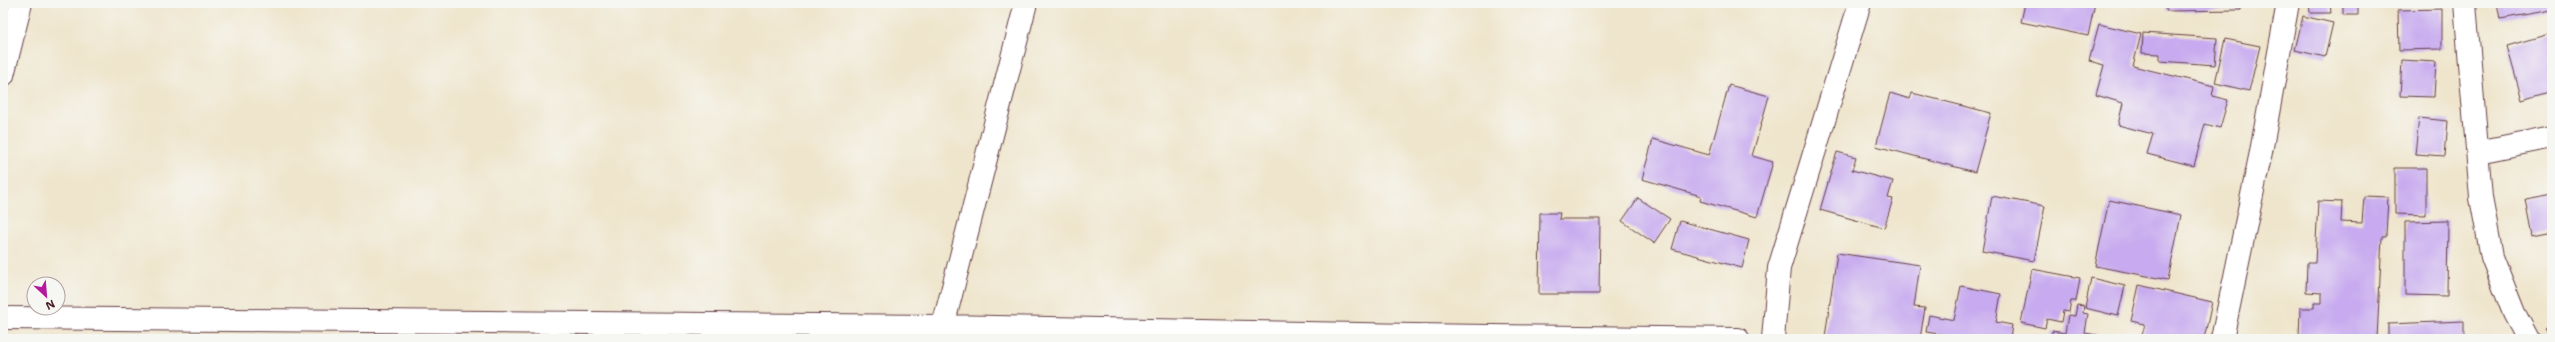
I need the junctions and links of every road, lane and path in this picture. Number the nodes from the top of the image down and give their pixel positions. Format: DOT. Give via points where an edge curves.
graph roads {
  1 [pos="21,3"];
  2 [pos="1026,3"];
  3 [pos="1860,3"];
  4 [pos="2288,3"];
  5 [pos="2465,3"];
  6 [pos="3,75"];
  7 [pos="2552,137"];
  8 [pos="2478,152"];
  9 [pos="3,318"];
  10 [pos="943,332"];
  11 [pos="1413,337"];
  12 [pos="1738,339"];
  13 [pos="1773,339"];
  14 [pos="2222,339"];
  15 [pos="2528,339"];
  1 -- 6 [label="street"];
  2 -- 10 [label="street"];
  3 -- 13 [label="street" via="1779,268"];
  4 -- 14 [label="street" via="2261,152"];
  5 -- 8 [label="street"];
  7 -- 8 [label="street"];
  8 -- 15 [label="street" via="2481,198 2492,257 2514,313"];
  9 -- 10 [label="street"];
  10 -- 11 [label="street"];
  11 -- 12 [label="street"];
}
